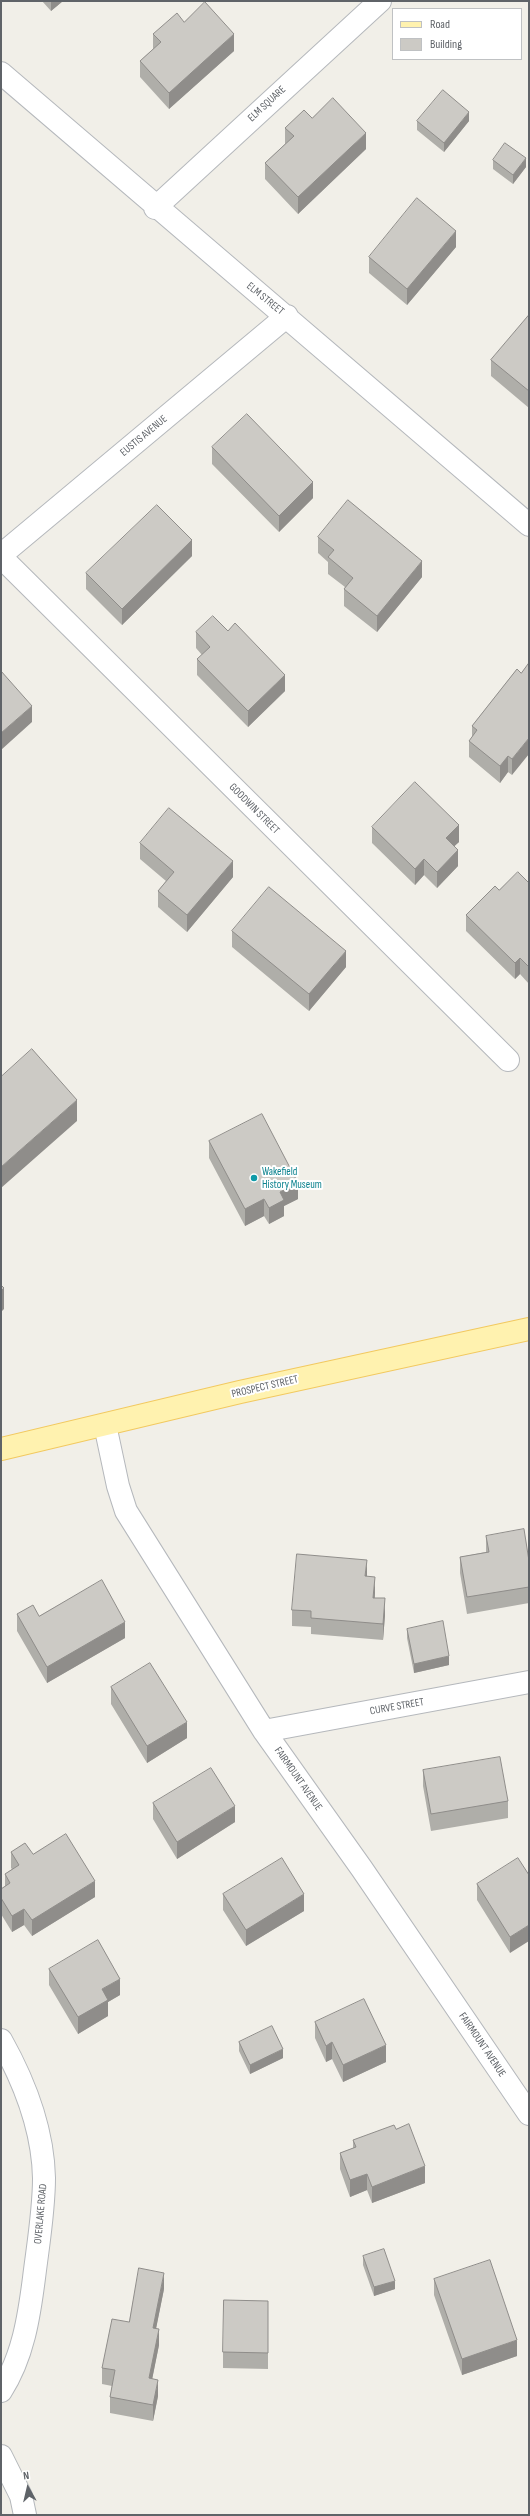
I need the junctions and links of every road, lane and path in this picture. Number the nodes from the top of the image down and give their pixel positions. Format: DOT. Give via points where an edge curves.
graph roads {
  1 [pos="380,1"];
  2 [pos="1,73"];
  3 [pos="155,208"];
  4 [pos="287,316"];
  5 [pos="529,525"];
  6 [pos="1,556"];
  7 [pos="508,1060"];
  8 [pos="529,1329"];
  9 [pos="105,1425"];
  10 [pos="1,1449"];
  11 [pos="529,1682"];
  12 [pos="264,1731"];
  13 [pos="1,2040"];
  14 [pos="529,2114"];
  15 [pos="1,2391"];
  16 [pos="1,2456"];
  17 [pos="25,2515"];
  1 -- 3 [label="street, ELM SQUARE"];
  2 -- 3 [label="street, ELM STREET"];
  3 -- 4 [label="street, ELM STREET"];
  4 -- 5 [label="street, ELM STREET"];
  4 -- 6 [label="street, EUSTIS AVENUE"];
  6 -- 7 [label="street, GOODWIN STREET"];
  8 -- 9 [label="main road, PROSPECT STREET"];
  9 -- 10 [label="main road, PROSPECT STREET"];
  9 -- 12 [label="street, FAIRMOUNT AVENUE" via="126,1511"];
  11 -- 12 [label="street, CURVE STREET"];
  12 -- 14 [label="street, FAIRMOUNT AVENUE" via="362,1869"];
  13 -- 15 [label="street, OVERLAKE ROAD" via="30,2105 37,2128 44,2176 43,2205 28,2319 18,2358"];
  16 -- 17 [label="street" via="21,2496"];
}
